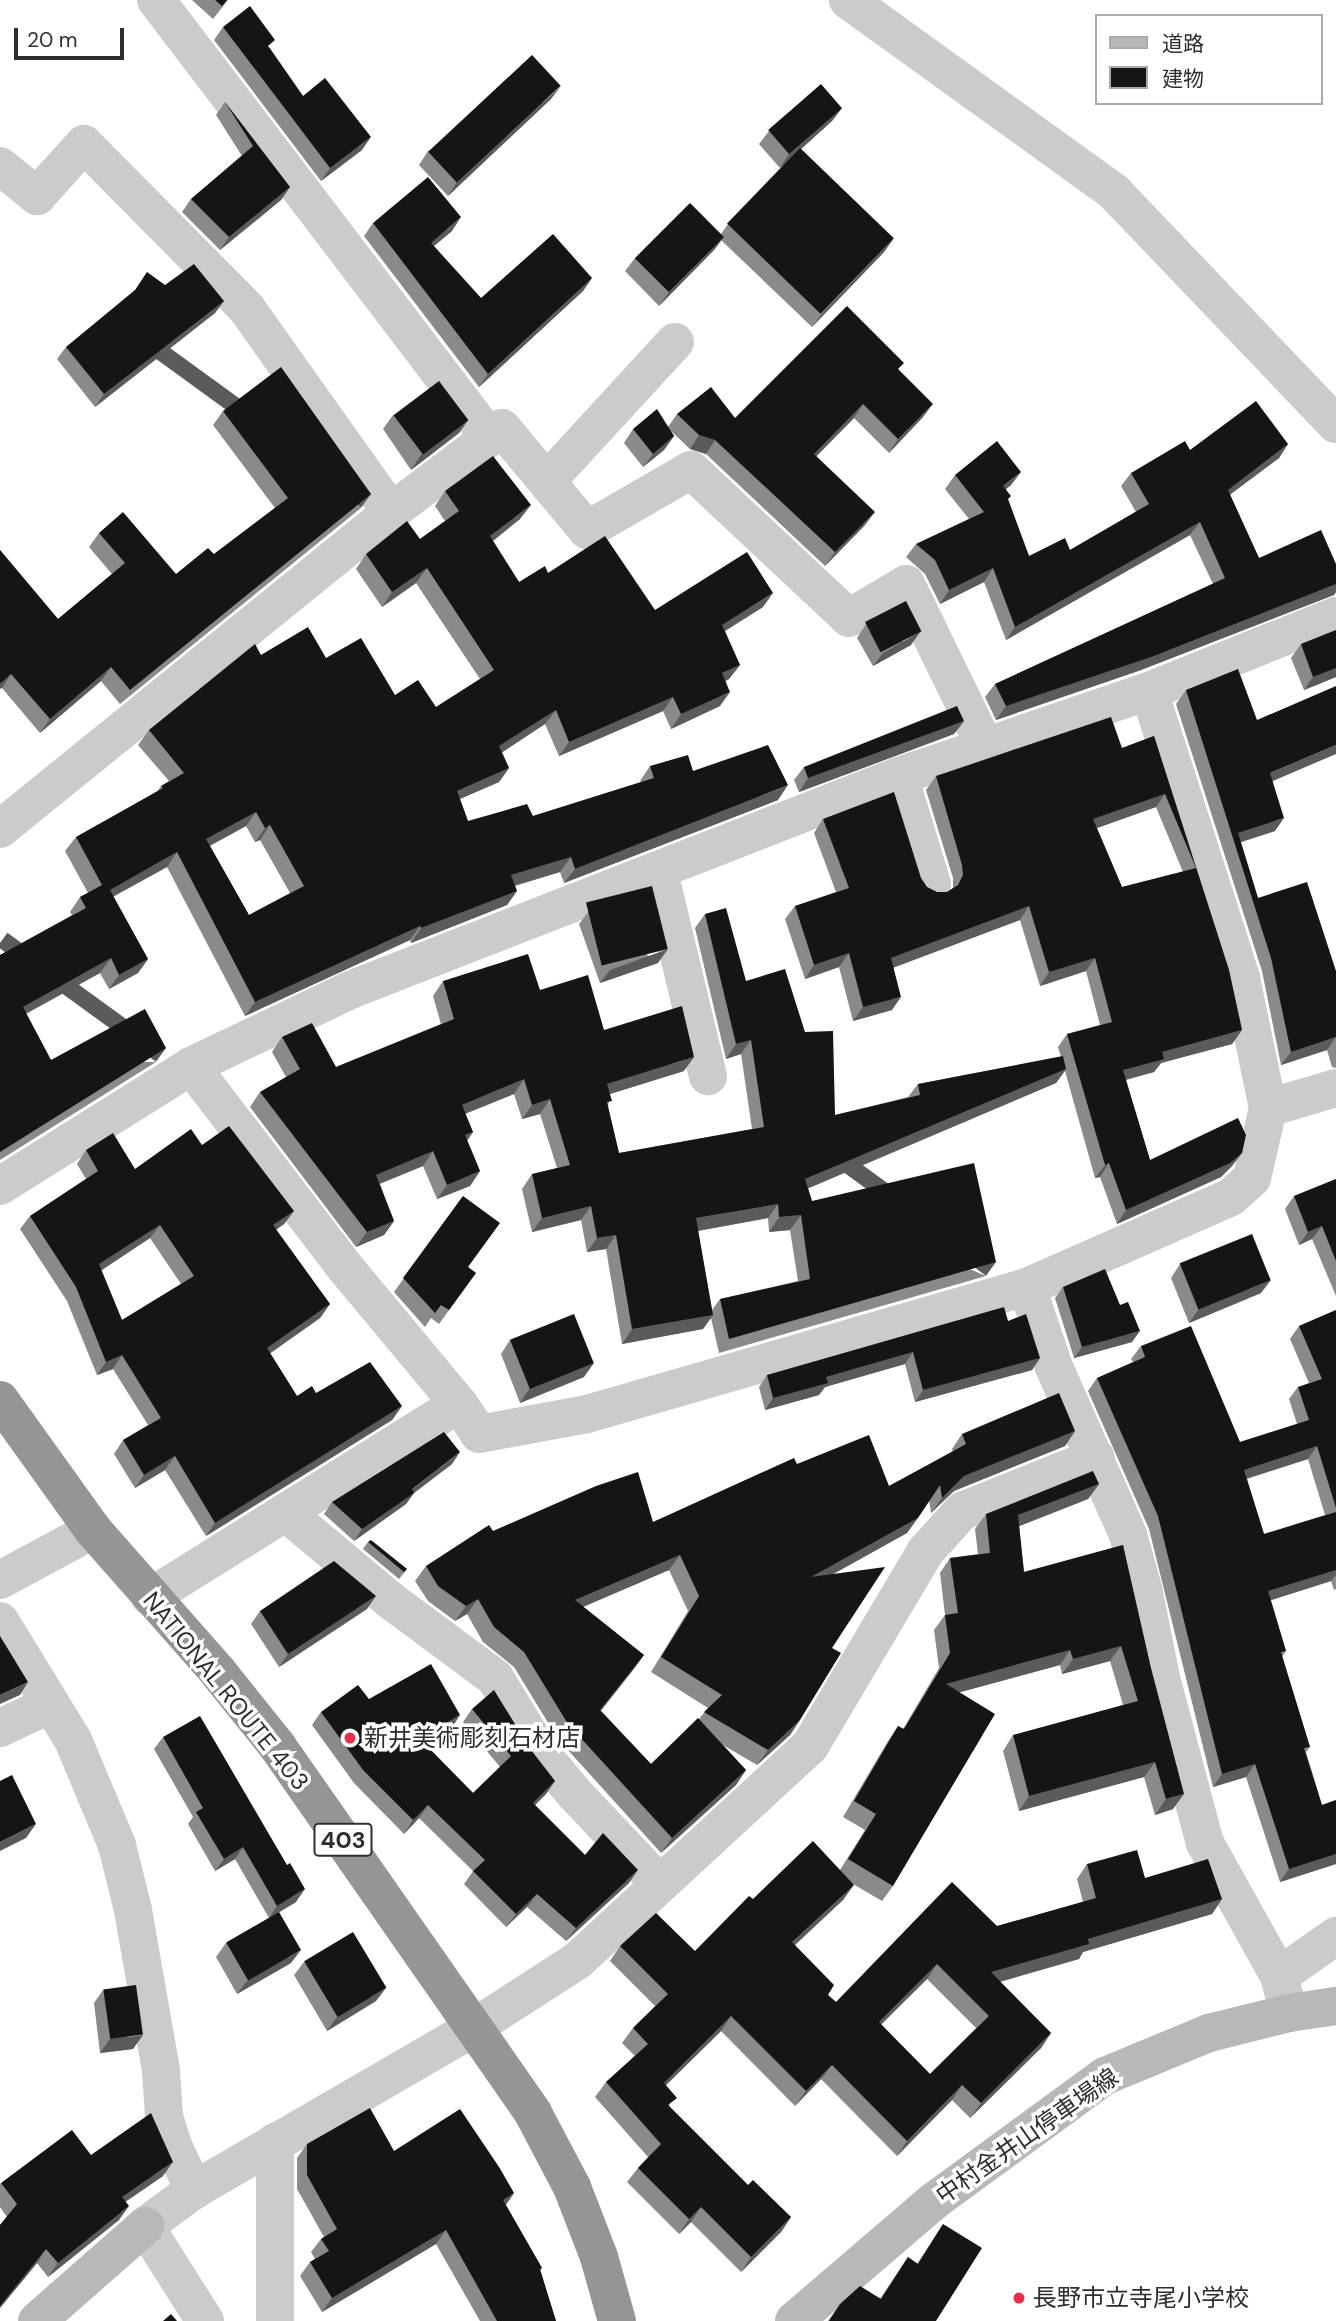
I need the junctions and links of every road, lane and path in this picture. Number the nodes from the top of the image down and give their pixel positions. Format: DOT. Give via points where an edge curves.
graph roads {
  1 [pos="156,0"];
  2 [pos="848,0"];
  3 [pos="0,166"];
  4 [pos="675,342"];
  5 [pos="1336,424"];
  6 [pos="489,437"];
  7 [pos="547,481"];
  8 [pos="391,512"];
  9 [pos="1336,616"];
  10 [pos="1149,691"];
  11 [pos="985,747"];
  12 [pos="899,776"];
  13 [pos="0,829"];
  14 [pos="659,872"];
  15 [pos="932,884"];
  16 [pos="191,1066"];
  17 [pos="708,1076"];
  18 [pos="1336,1088"];
  19 [pos="1268,1108"];
  20 [pos="0,1186"];
  21 [pos="1027,1287"];
  22 [pos="0,1400"];
  23 [pos="459,1404"];
  24 [pos="1096,1457"];
  25 [pos="285,1512"];
  26 [pos="93,1530"];
  27 [pos="0,1580"];
  28 [pos="149,1597"];
  29 [pos="0,1621"];
  30 [pos="51,1704"];
  31 [pos="0,1728"];
  32 [pos="660,1884"];
  33 [pos="1336,1936"];
  34 [pos="1279,1976"];
  35 [pos="1336,2006"];
  36 [pos="1289,2013"];
  37 [pos="474,2028"];
  38 [pos="275,2142"];
  39 [pos="194,2190"];
  40 [pos="145,2226"];
  41 [pos="37,2321"];
  42 [pos="205,2321"];
  43 [pos="275,2321"];
  44 [pos="617,2321"];
  45 [pos="794,2321"];
  1 -- 6 [label="street"];
  2 -- 5 [label="street" via="1114,192"];
  3 -- 8 [label="street" via="37,196 84,144 247,309"];
  4 -- 7 [label="street"];
  6 -- 7 [label="street" via="502,428"];
  6 -- 8 [label="street"];
  7 -- 11 [label="street" via="587,530 691,470 849,618 906,584"];
  8 -- 13 [label="street"];
  9 -- 10 [label="street"];
  10 -- 11 [label="street"];
  10 -- 19 [label="street" via="1241,978"];
  11 -- 12 [label="street"];
  12 -- 14 [label="street"];
  12 -- 15 [label="street"];
  14 -- 16 [label="street" via="350,990"];
  14 -- 17 [label="street"];
  16 -- 20 [label="street"];
  16 -- 23 [label="street" via="343,1265"];
  18 -- 19 [label="street"];
  19 -- 21 [label="street" via="1252,1178 1231,1197"];
  21 -- 23 [label="street" via="587,1414 479,1434"];
  21 -- 24 [label="street" via="1054,1367"];
  22 -- 26 [label="highway, NATIONAL ROUTE 403 / 403"];
  23 -- 25 [label="street"];
  24 -- 32 [label="street" via="962,1511 925,1552 810,1746"];
  24 -- 34 [label="street" via="1128,1535 1143,1588 1161,1678 1205,1843"];
  25 -- 28 [label="street"];
  25 -- 32 [label="street" via="390,1600 495,1678 540,1752"];
  26 -- 27 [label="street"];
  26 -- 28 [label="highway, NATIONAL ROUTE 403 / 403"];
  28 -- 37 [label="highway, NATIONAL ROUTE 403 / 403" via="278,1747"];
  29 -- 30 [label="street"];
  30 -- 31 [label="street"];
  30 -- 39 [label="street" via="73,1740 117,1845 161,2071 164,2116"];
  32 -- 37 [label="street" via="577,1961"];
  33 -- 34 [label="street"];
  34 -- 36 [label="street"];
  35 -- 36 [label="main road, 中村金井山停車場線"];
  36 -- 45 [label="main road, 中村金井山停車場線" via="1209,2033 1105,2076 934,2201"];
  37 -- 38 [label="street"];
  37 -- 44 [label="highway, NATIONAL ROUTE 403 / 403" via="533,2113 572,2188"];
  38 -- 39 [label="street"];
  38 -- 43 [label="street"];
  39 -- 40 [label="street"];
  40 -- 41 [label="main road"];
  40 -- 42 [label="street"];
}
